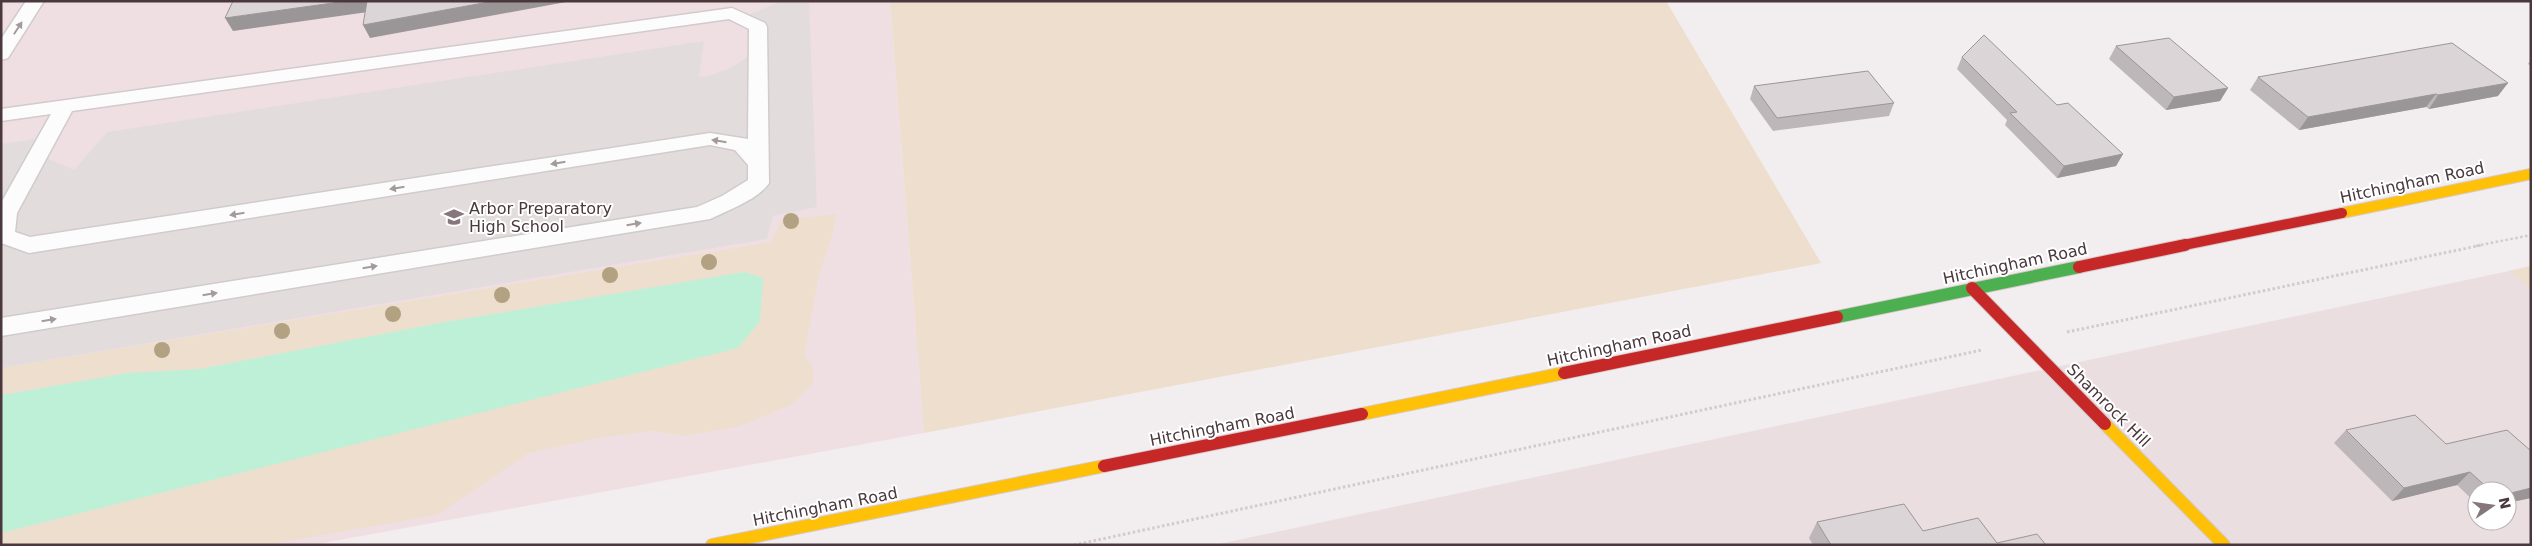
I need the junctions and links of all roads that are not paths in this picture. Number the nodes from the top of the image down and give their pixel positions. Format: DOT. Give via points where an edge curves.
graph roads {
  1 [pos="36,1"];
  2 [pos="1,54"];
  3 [pos="66,106"];
  4 [pos="1,115"];
  5 [pos="758,164"];
  6 [pos="2531,174"];
  7 [pos="4,218"];
  8 [pos="1972,288"];
  9 [pos="1,328"];
  10 [pos="712,545"];
  11 [pos="2224,545"];
  2 -- 1 [label="lane, one-way"];
  3 -- 4 [label="lane"];
  3 -- 5 [label="lane" via="732,13 758,27"];
  3 -- 7 [label="lane"];
  5 -- 7 [label="lane, one-way" via="742,144 710,139 29,245 3,236"];
  9 -- 5 [label="lane, one-way" via="702,214 758,183"];
  6 -- 8 [label="street, Hitchingham Road"];
  8 -- 10 [label="street, Hitchingham Road"];
  8 -- 11 [label="street, Shamrock Hill"];
}
